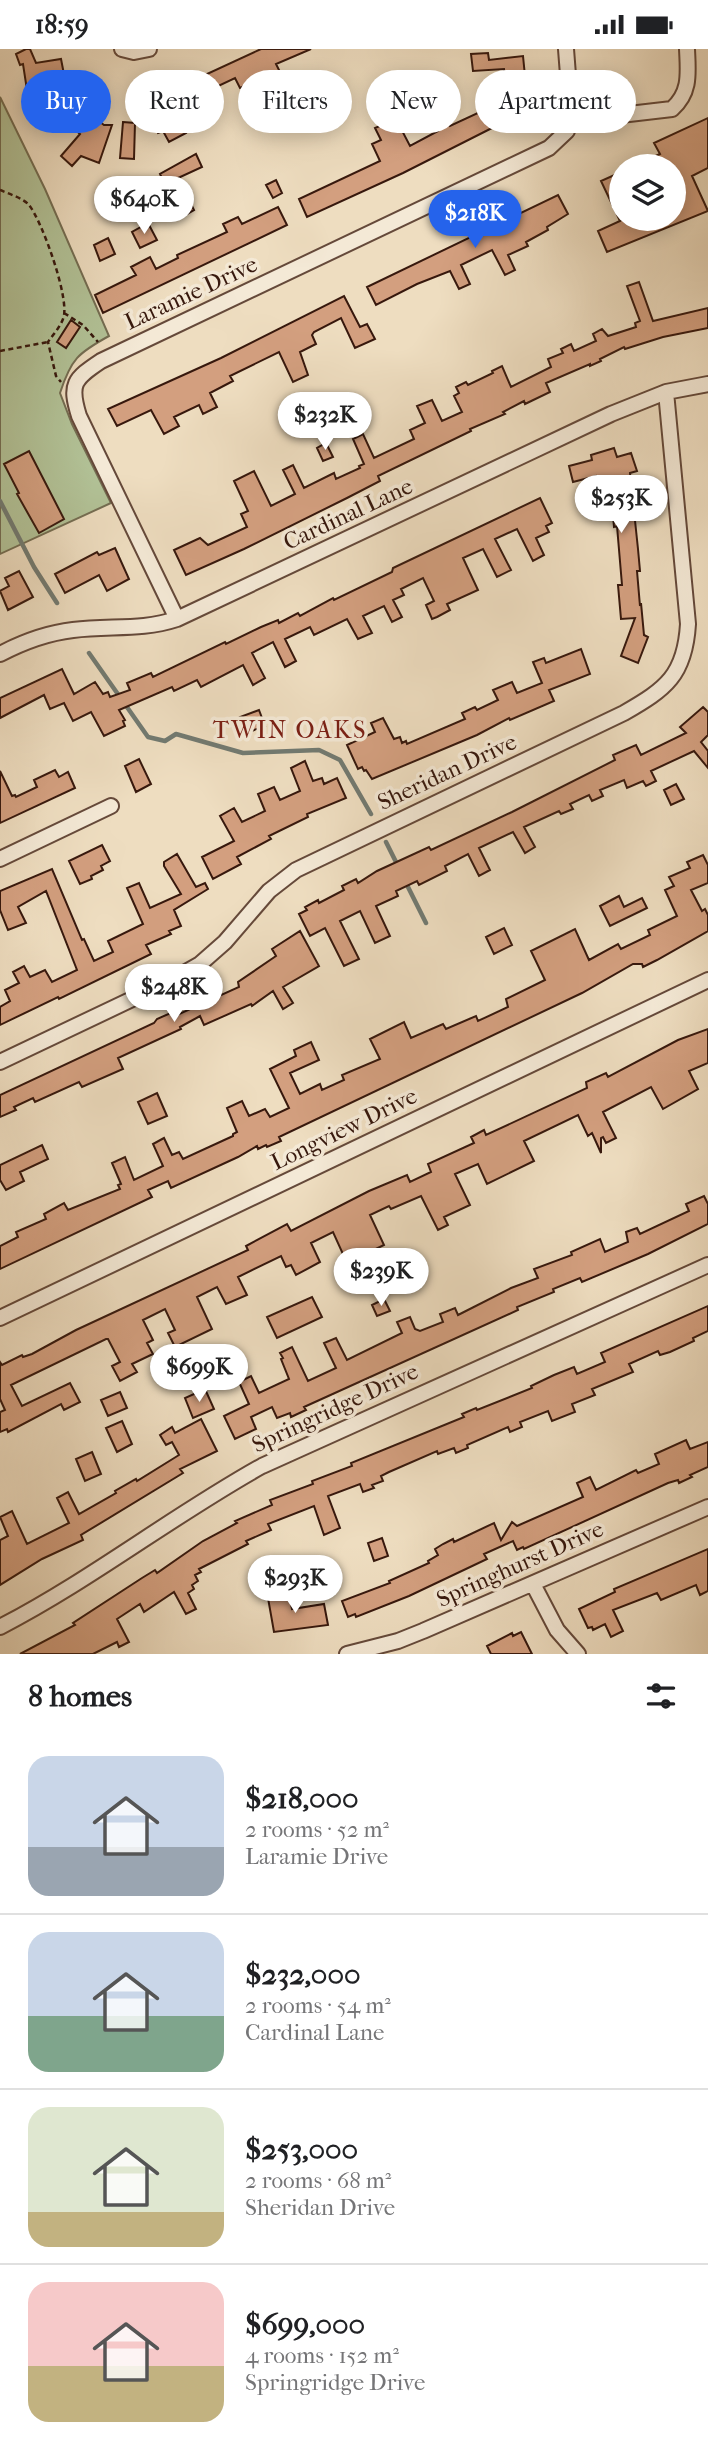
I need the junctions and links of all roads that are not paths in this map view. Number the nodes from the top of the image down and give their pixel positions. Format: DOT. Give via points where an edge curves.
graph roads {
  1 [pos="122,49"];
  2 [pos="149,49"];
  3 [pos="566,49"];
  4 [pos="687,49"];
  5 [pos="568,70"];
  6 [pos="636,116"];
  7 [pos="562,133"];
  8 [pos="708,384"];
  9 [pos="666,392"];
  10 [pos="177,619"];
  11 [pos="0,655"];
  12 [pos="111,806"];
  13 [pos="0,859"];
  14 [pos="708,981"];
  15 [pos="0,1062"];
  16 [pos="708,1265"];
  17 [pos="0,1318"];
  18 [pos="708,1507"];
  19 [pos="533,1584"];
  20 [pos="0,1627"];
  21 [pos="347,1654"];
  22 [pos="578,1654"];
  1 -- 2 [label="street"];
  3 -- 5 [label="street"];
  4 -- 6 [label="street" via="684,96 672,109"];
  7 -- 10 [label="street, Laramie Drive" via="549,148 524,161 101,361 81,375 73,387 79,416"];
  8 -- 9 [label="street, Cardinal Lane"];
  9 -- 10 [label="street, Cardinal Lane"];
  9 -- 15 [label="street, Sheridan Drive" via="688,624 681,664 663,688 624,713 296,870 269,891 200,964"];
  10 -- 11 [label="street, Cardinal Lane" via="132,628 51,633"];
  12 -- 13 [label="street"];
  14 -- 17 [label="street, Longview Drive"];
  16 -- 20 [label="street, Springridge Drive" via="262,1466"];
  18 -- 19 [label="street, Springhurst Drive"];
  19 -- 21 [label="street, Springhurst Drive" via="398,1641"];
  19 -- 22 [label="street" via="558,1630"];
}
